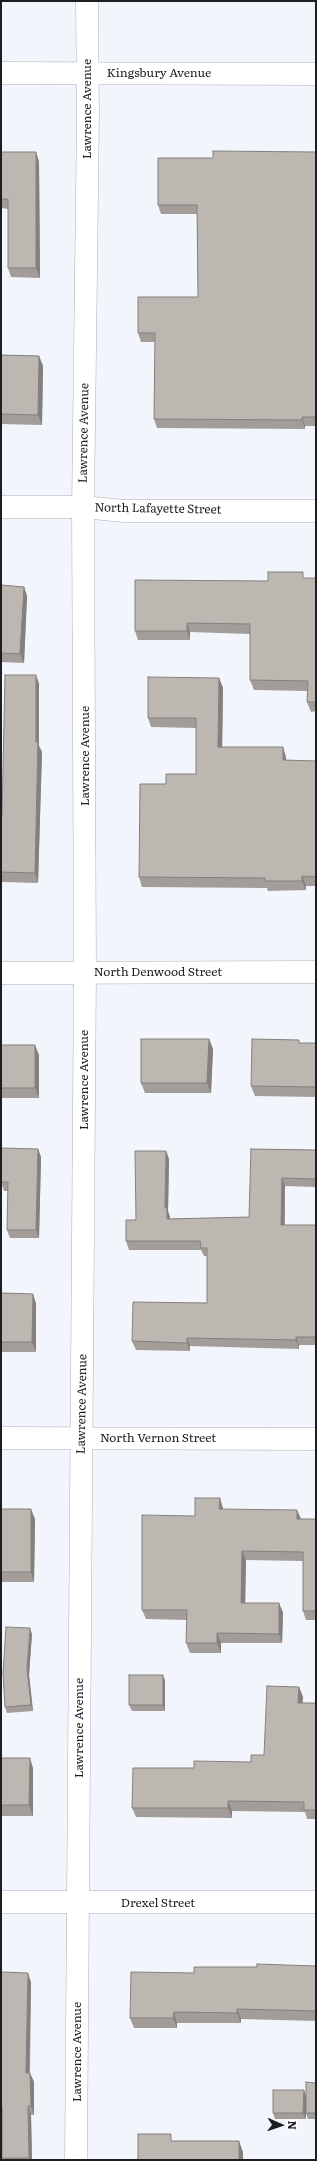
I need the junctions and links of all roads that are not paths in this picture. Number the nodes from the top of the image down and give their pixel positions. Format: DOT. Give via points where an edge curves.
graph roads {
  1 [pos="87,1"];
  2 [pos="1,73"];
  3 [pos="86,73"];
  4 [pos="316,74"];
  5 [pos="1,507"];
  6 [pos="84,507"];
  7 [pos="316,511"];
  8 [pos="86,972"];
  9 [pos="316,972"];
  10 [pos="1,973"];
  11 [pos="1,1438"];
  12 [pos="81,1438"];
  13 [pos="316,1439"];
  14 [pos="1,1902"];
  15 [pos="79,1902"];
  16 [pos="316,1902"];
  17 [pos="76,2160"];
  1 -- 3 [label="street, Lawrence Avenue"];
  2 -- 3 [label="street, Kingsbury Avenue"];
  3 -- 4 [label="street, Kingsbury Avenue"];
  3 -- 6 [label="street, Lawrence Avenue" via="88,115"];
  5 -- 6 [label="street, North Lafayette Street"];
  6 -- 7 [label="street, North Lafayette Street" via="124,511"];
  6 -- 8 [label="street, Lawrence Avenue"];
  8 -- 9 [label="street, North Denwood Street"];
  8 -- 10 [label="street, North Denwood Street"];
  8 -- 12 [label="street, Lawrence Avenue"];
  11 -- 12 [label="street, North Vernon Street"];
  12 -- 13 [label="street, North Vernon Street"];
  12 -- 15 [label="street, Lawrence Avenue"];
  14 -- 15 [label="street, Drexel Street"];
  15 -- 16 [label="street, Drexel Street"];
  15 -- 17 [label="street, Lawrence Avenue"];
}
